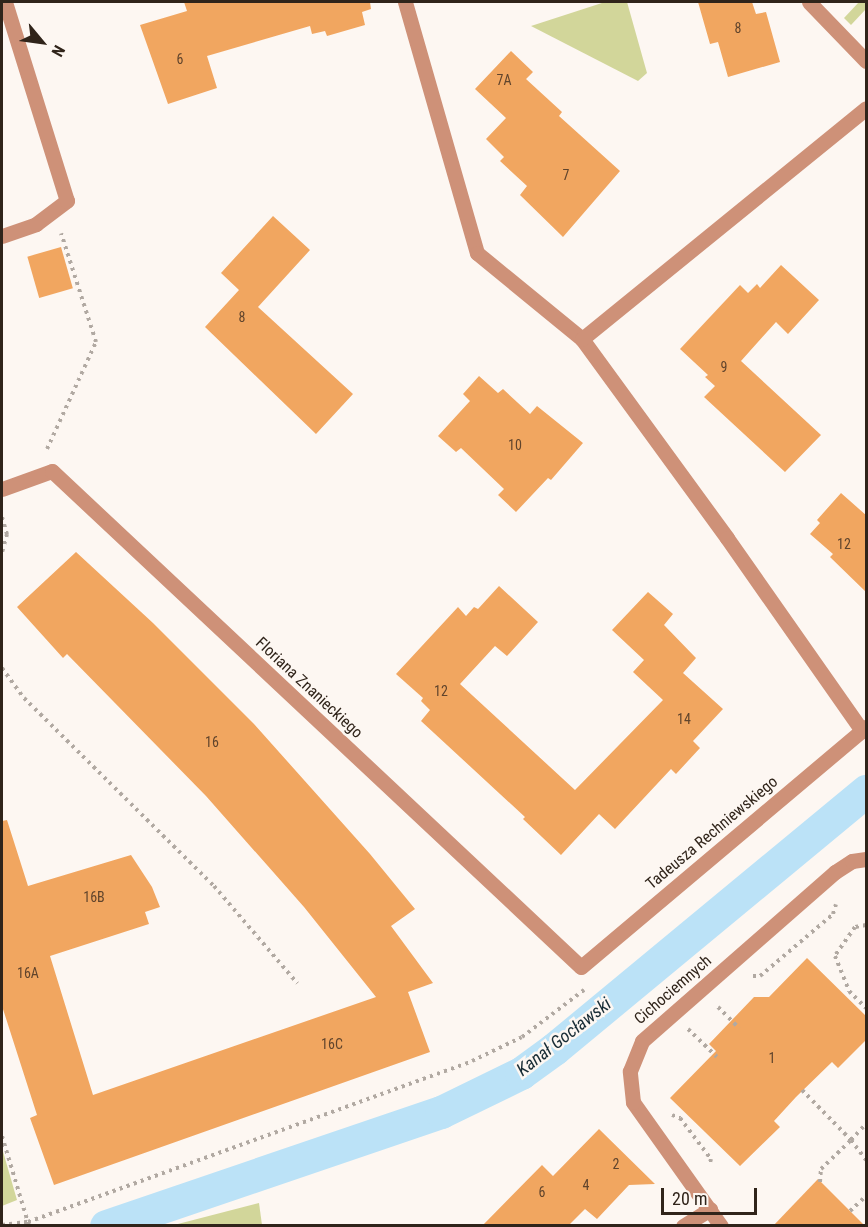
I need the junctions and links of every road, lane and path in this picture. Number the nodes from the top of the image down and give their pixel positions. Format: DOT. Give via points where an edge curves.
graph roads {
  1 [pos="5,2"];
  2 [pos="405,2"];
  3 [pos="809,2"];
  4 [pos="867,61"];
  5 [pos="867,108"];
  6 [pos="48,215"];
  7 [pos="2,236"];
  8 [pos="582,339"];
  9 [pos="33,477"];
  10 [pos="2,489"];
  11 [pos="2,517"];
  12 [pos="2,553"];
  13 [pos="2,668"];
  14 [pos="864,729"];
  15 [pos="867,859"];
  16 [pos="839,897"];
  17 [pos="867,925"];
  18 [pos="581,967"];
  19 [pos="742,976"];
  20 [pos="297,983"];
  21 [pos="587,987"];
  22 [pos="714,1002"];
  23 [pos="867,1008"];
  24 [pos="691,1021"];
  25 [pos="686,1026"];
  26 [pos="739,1028"];
  27 [pos="679,1033"];
  28 [pos="717,1057"];
  29 [pos="802,1090"];
  30 [pos="661,1112"];
  31 [pos="867,1124"];
  32 [pos="2,1136"];
  33 [pos="851,1140"];
  34 [pos="867,1160"];
  35 [pos="707,1174"];
  36 [pos="820,1182"];
  37 [pos="867,1196"];
  38 [pos="710,1209"];
  39 [pos="850,1211"];
  40 [pos="28,1224"];
  41 [pos="2,1225"];
  42 [pos="683,1226"];
  43 [pos="721,1226"];
  1 -- 6 [label="street" via="67,201"];
  2 -- 8 [label="street" via="477,253"];
  3 -- 4 [label="street"];
  5 -- 8 [label="street"];
  6 -- 7 [label="street" via="36,224"];
  6 -- 9 [label="path" via="64,239 96,342"];
  8 -- 14 [label="street"];
  9 -- 10 [label="street, Floriana Znanieckiego"];
  9 -- 18 [label="street, Floriana Znanieckiego" via="52,471"];
  11 -- 12 [label="path" via="7,534"];
  13 -- 20 [label="path" via="24,698 214,886"];
  14 -- 18 [label="street, Tadeusza Rechniewskiego"];
  15 -- 38 [label="street, Cichociemnych" via="852,861 835,872 642,1041 630,1071 633,1102"];
  16 -- 19 [label="path" via="833,914 760,976"];
  17 -- 23 [label="path" via="855,927 835,956 849,991"];
  21 -- 40 [label="path" via="522,1037 472,1061"];
  22 -- 26 [label="path"];
  24 -- 25 [label="path"];
  25 -- 27 [label="path"];
  25 -- 28 [label="path"];
  29 -- 33 [label="path"];
  30 -- 35 [label="path" via="680,1118 711,1159"];
  31 -- 33 [label="path"];
  32 -- 40 [label="path"];
  33 -- 34 [label="path"];
  33 -- 36 [label="path" via="822,1169"];
  37 -- 39 [label="path"];
  38 -- 42 [label="street"];
  38 -- 43 [label="street, Cichociemnych"];
  40 -- 41 [label="path"];
}
